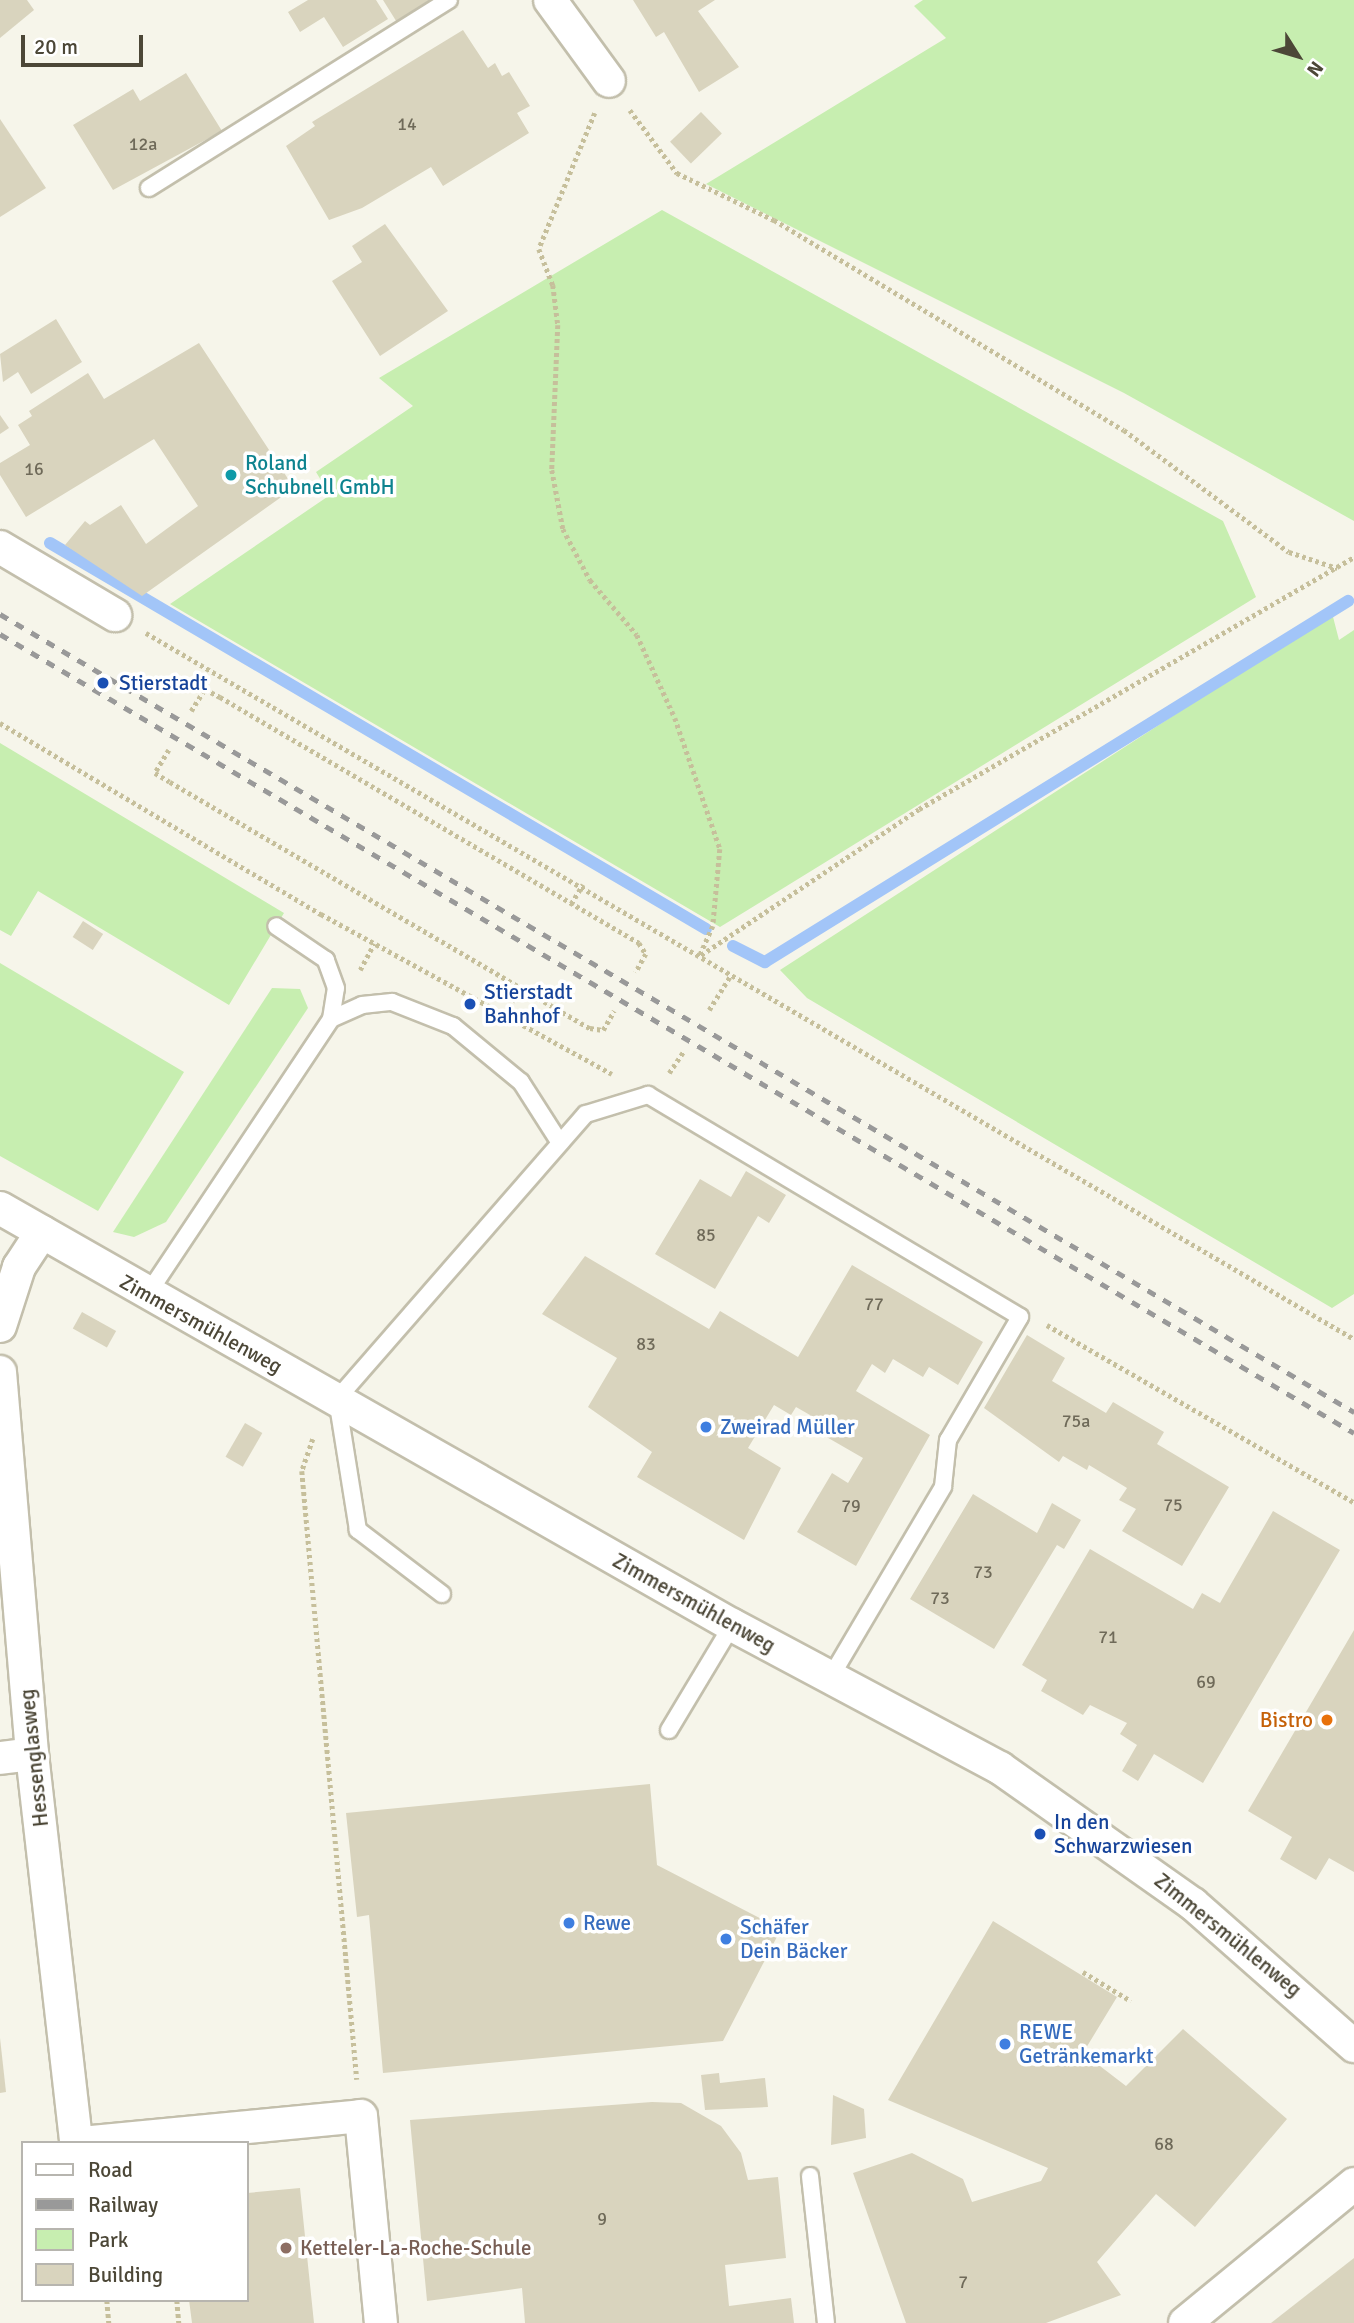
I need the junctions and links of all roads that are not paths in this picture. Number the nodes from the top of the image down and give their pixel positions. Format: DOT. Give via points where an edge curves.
graph roads {
  1 [pos="449,0"];
  2 [pos="550,0"];
  3 [pos="609,81"];
  4 [pos="149,188"];
  5 [pos="0,547"];
  6 [pos="115,615"];
  7 [pos="276,926"];
  8 [pos="331,1019"];
  9 [pos="561,1143"];
  10 [pos="0,1208"];
  11 [pos="41,1232"];
  12 [pos="147,1295"];
  13 [pos="0,1326"];
  14 [pos="0,1371"];
  15 [pos="337,1399"];
  16 [pos="442,1594"];
  17 [pos="732,1625"];
  18 [pos="830,1678"];
  19 [pos="669,1730"];
  20 [pos="32,1754"];
  21 [pos="0,1758"];
  22 [pos="1354,2046"];
  23 [pos="76,2141"];
  24 [pos="103,2141"];
  25 [pos="810,2176"];
  26 [pos="1354,2184"];
  27 [pos="381,2323"];
  28 [pos="826,2323"];
  29 [pos="1185,2323"];
  1 -- 4 [label="lane"];
  2 -- 3 [label="street"];
  5 -- 6 [label="street"];
  7 -- 8 [label="lane" via="326,960 336,988"];
  8 -- 9 [label="lane" via="362,1005 392,1002 453,1026 522,1082"];
  8 -- 12 [label="lane"];
  9 -- 15 [label="lane" via="401,1319"];
  9 -- 18 [label="lane" via="586,1114 648,1095 1020,1317 948,1440 943,1487"];
  10 -- 11 [label="street, Zimmersmühlenweg"];
  11 -- 12 [label="street, Zimmersmühlenweg"];
  11 -- 13 [label="street" via="19,1267"];
  12 -- 15 [label="street, Zimmersmühlenweg"];
  14 -- 20 [label="street, Hessenglasweg"];
  15 -- 16 [label="lane" via="358,1530"];
  15 -- 17 [label="street, Zimmersmühlenweg"];
  17 -- 18 [label="street, Zimmersmühlenweg"];
  17 -- 19 [label="lane"];
  18 -- 22 [label="street, Zimmersmühlenweg" via="1000,1768 1143,1866 1260,1958"];
  20 -- 21 [label="street"];
  20 -- 23 [label="street, Hessenglasweg"];
  24 -- 27 [label="street" via="361,2116"];
  25 -- 28 [label="lane"];
  26 -- 29 [label="street"];
}
